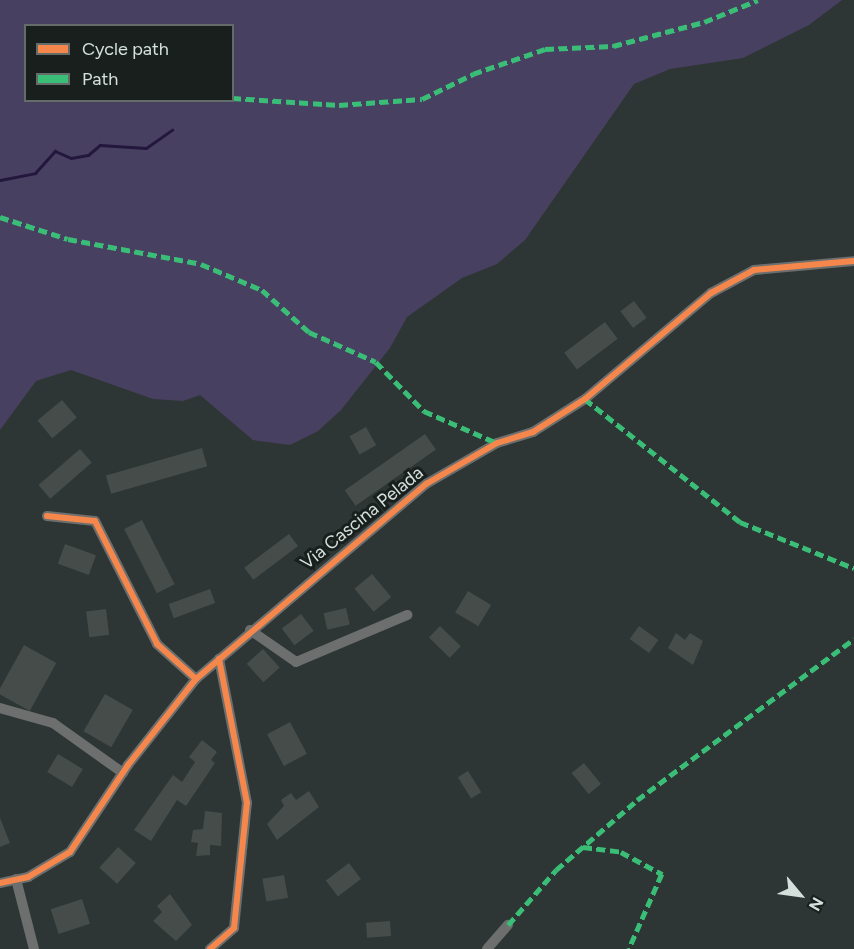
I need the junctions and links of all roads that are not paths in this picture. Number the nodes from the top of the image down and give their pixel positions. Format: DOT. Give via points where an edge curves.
graph roads {
  1 [pos="854,261"];
  2 [pos="47,516"];
  3 [pos="407,615"];
  4 [pos="250,630"];
  5 [pos="219,658"];
  6 [pos="196,679"];
  7 [pos="0,708"];
  8 [pos="123,773"];
  9 [pos="22,878"];
  10 [pos="0,883"];
  11 [pos="507,925"];
  12 [pos="34,949"];
  13 [pos="210,949"];
  14 [pos="487,949"];
  1 -- 4 [label="street, Via Cascina Pelada" via="754,270 711,293 585,399 533,432 497,443 426,484"];
  2 -- 6 [label="street" via="95,521 157,644"];
  3 -- 4 [label="street" via="296,662"];
  4 -- 5 [label="street, Via Cascina Pelada"];
  5 -- 6 [label="street, Via Cascina Pelada"];
  5 -- 13 [label="street" via="247,803 234,928"];
  6 -- 8 [label="street, Via Cascina Pelada"];
  7 -- 8 [label="street" via="53,723"];
  8 -- 9 [label="street, Via Cascina Pelada" via="70,852"];
  9 -- 10 [label="street, Via Cascina Pelada"];
  9 -- 12 [label="street"];
  11 -- 14 [label="street"];
}
